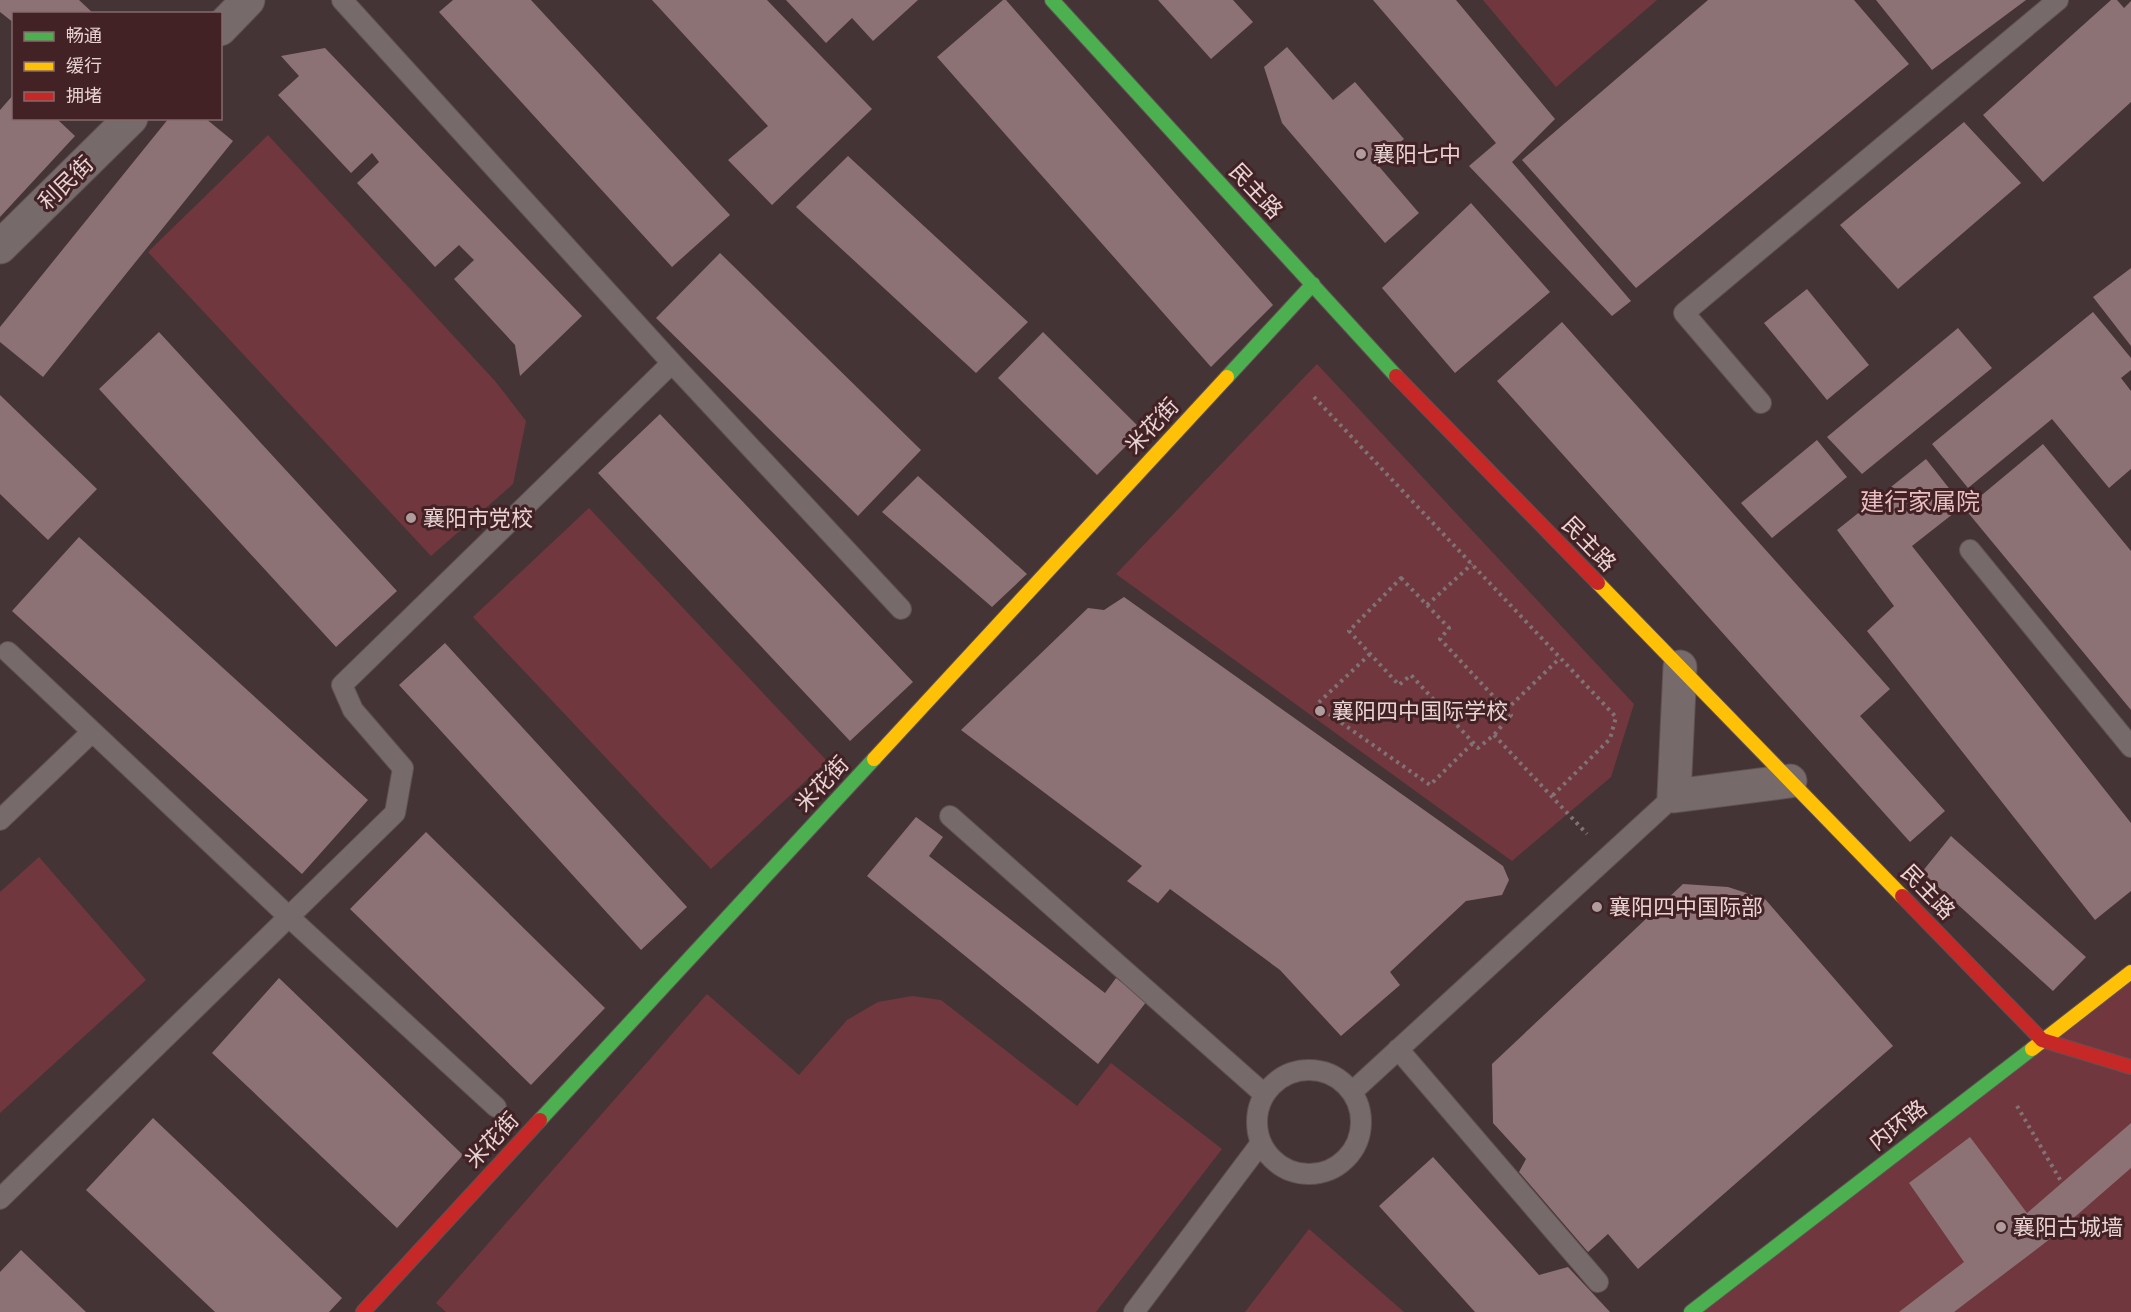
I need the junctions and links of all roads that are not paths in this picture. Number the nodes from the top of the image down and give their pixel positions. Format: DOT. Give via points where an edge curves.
graph roads {
  1 [pos="248,0"];
  2 [pos="342,0"];
  3 [pos="1052,0"];
  4 [pos="2058,0"];
  5 [pos="222,27"];
  6 [pos="129,120"];
  7 [pos="0,247"];
  8 [pos="1312,284"];
  9 [pos="672,363"];
  10 [pos="1761,403"];
  11 [pos="1970,550"];
  12 [pos="901,609"];
  13 [pos="8,652"];
  14 [pos="1680,667"];
  15 [pos="92,732"];
  16 [pos="2131,747"];
  17 [pos="1790,781"];
  18 [pos="1674,796"];
  19 [pos="951,816"];
  20 [pos="0,820"];
  21 [pos="289,917"];
  22 [pos="2131,972"];
  23 [pos="2042,1040"];
  24 [pos="1398,1049"];
  25 [pos="2131,1067"];
  26 [pos="1352,1092"];
  27 [pos="1264,1094"];
  28 [pos="496,1107"];
  29 [pos="1261,1143"];
  30 [pos="0,1200"];
  31 [pos="1598,1282"];
  32 [pos="375,1308"];
  33 [pos="1134,1312"];
  34 [pos="1690,1312"];
  1 -- 5 [label="street"];
  2 -- 9 [label="lane"];
  3 -- 8 [label="street, 民主路"];
  4 -- 10 [label="lane" via="1684,313"];
  6 -- 7 [label="street, 利民街"];
  8 -- 14 [label="street, 民主路" via="1402,382"];
  8 -- 32 [label="street, 米花街"];
  9 -- 12 [label="lane"];
  9 -- 21 [label="lane" via="342,685 353,710 403,768 395,813"];
  11 -- 16 [label="lane"];
  13 -- 15 [label="lane"];
  14 -- 17 [label="street, 民主路"];
  14 -- 18 [label="street"];
  15 -- 20 [label="lane"];
  15 -- 21 [label="lane"];
  17 -- 18 [label="street"];
  17 -- 23 [label="street, 民主路"];
  18 -- 24 [label="lane"];
  19 -- 27 [label="lane"];
  21 -- 28 [label="lane"];
  21 -- 30 [label="lane"];
  22 -- 23 [label="street, 内环路"];
  23 -- 25 [label="street, 民主路"];
  23 -- 34 [label="street, 内环路"];
  24 -- 26 [label="lane"];
  24 -- 31 [label="lane"];
  26 -- 27 [label="lane" via="1325,1072 1307,1069 1291,1072"];
  26 -- 29 [label="lane" via="1359,1107 1358,1142 1335,1168 1301,1174 1271,1158"];
  27 -- 29 [label="lane" via="1257,1118"];
  29 -- 33 [label="lane"];
}
